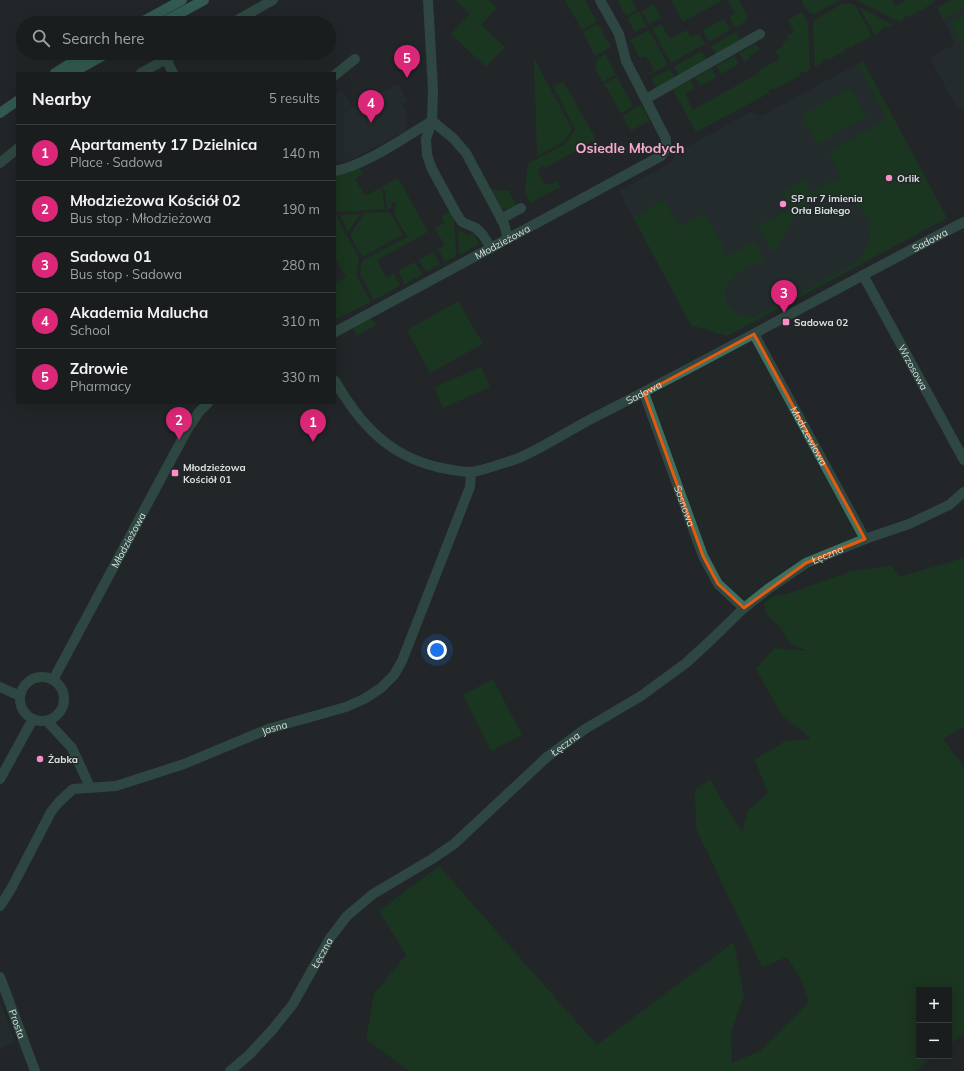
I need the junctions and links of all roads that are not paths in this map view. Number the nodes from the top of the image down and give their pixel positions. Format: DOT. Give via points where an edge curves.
graph roads {
  1 [pos="182,0"];
  2 [pos="204,0"];
  3 [pos="274,0"];
  4 [pos="428,0"];
  5 [pos="600,0"];
  6 [pos="153,16"];
  7 [pos="175,16"];
  8 [pos="245,16"];
  9 [pos="760,34"];
  10 [pos="355,59"];
  11 [pos="76,60"];
  12 [pos="95,60"];
  13 [pos="164,60"];
  14 [pos="167,60"];
  15 [pos="58,72"];
  16 [pos="74,72"];
  17 [pos="144,72"];
  18 [pos="173,72"];
  19 [pos="336,74"];
  20 [pos="646,99"];
  21 [pos="16,103"];
  22 [pos="0,113"];
  23 [pos="432,121"];
  24 [pos="16,150"];
  25 [pos="0,163"];
  26 [pos="336,171"];
  27 [pos="521,208"];
  28 [pos="501,219"];
  29 [pos="964,222"];
  30 [pos="508,238"];
  31 [pos="491,248"];
  32 [pos="862,275"];
  33 [pos="336,331"];
  34 [pos="754,334"];
  35 [pos="336,383"];
  36 [pos="644,394"];
  37 [pos="207,404"];
  38 [pos="964,460"];
  39 [pos="471,472"];
  40 [pos="964,492"];
  41 [pos="865,539"];
  42 [pos="744,608"];
  43 [pos="53,680"];
  44 [pos="0,687"];
  45 [pos="20,696"];
  46 [pos="33,720"];
  47 [pos="47,721"];
  48 [pos="0,779"];
  49 [pos="90,787"];
  50 [pos="0,906"];
  51 [pos="0,977"];
  52 [pos="36,1071"];
  53 [pos="230,1071"];
  1 -- 6 [label="main road"];
  2 -- 7 [label="main road"];
  3 -- 8 [label="street"];
  4 -- 23 [label="street" via="433,90"];
  5 -- 20 [label="street" via="619,34 626,62"];
  9 -- 20 [label="street"];
  10 -- 19 [label="street"];
  11 -- 15 [label="main road"];
  12 -- 16 [label="main road"];
  13 -- 17 [label="street"];
  14 -- 18 [label="street"];
  20 -- 30 [label="street, Młodzieżowa" via="666,139 666,148 660,156"];
  21 -- 22 [label="main road"];
  23 -- 26 [label="street" via="384,150 348,168"];
  23 -- 28 [label="street" via="453,138 466,153"];
  23 -- 31 [label="street" via="426,139 427,155 432,169 462,222 476,228"];
  24 -- 25 [label="street"];
  27 -- 28 [label="street"];
  28 -- 30 [label="street"];
  29 -- 32 [label="street, Sadowa"];
  30 -- 31 [label="street, Młodzieżowa"];
  31 -- 33 [label="street, Młodzieżowa"];
  32 -- 34 [label="street, Sadowa"];
  32 -- 38 [label="street, Wrzosowa"];
  34 -- 36 [label="street, Sadowa"];
  34 -- 41 [label="street, Modrzewiowa"];
  35 -- 39 [label="street, Sadowa" via="368,429 400,454 422,463"];
  36 -- 39 [label="street, Sadowa" via="518,458"];
  36 -- 42 [label="street, Sosnowa" via="703,556 718,584"];
  37 -- 43 [label="street, Młodzieżowa" via="187,430"];
  39 -- 49 [label="street, Jasna" via="470,487 402,661 394,675 381,688 346,707 268,729 184,764 116,786"];
  40 -- 41 [label="street, Łęczna" via="949,505 909,524"];
  41 -- 42 [label="street, Łęczna" via="806,563"];
  42 -- 53 [label="street, Łęczna" via="686,662 641,696 585,729 547,757 454,844 373,894 347,916 330,938 293,1004 249,1055"];
  43 -- 45 [label="street" via="46,677 30,681"];
  43 -- 47 [label="street" via="61,687 64,702 57,716"];
  44 -- 45 [label="street"];
  45 -- 46 [label="street" via="25,714"];
  46 -- 47 [label="street"];
  46 -- 48 [label="street"];
  47 -- 49 [label="street" via="72,748"];
  49 -- 50 [label="street, Jasna" via="73,790 51,812"];
  51 -- 52 [label="street, Prosta"];
}
